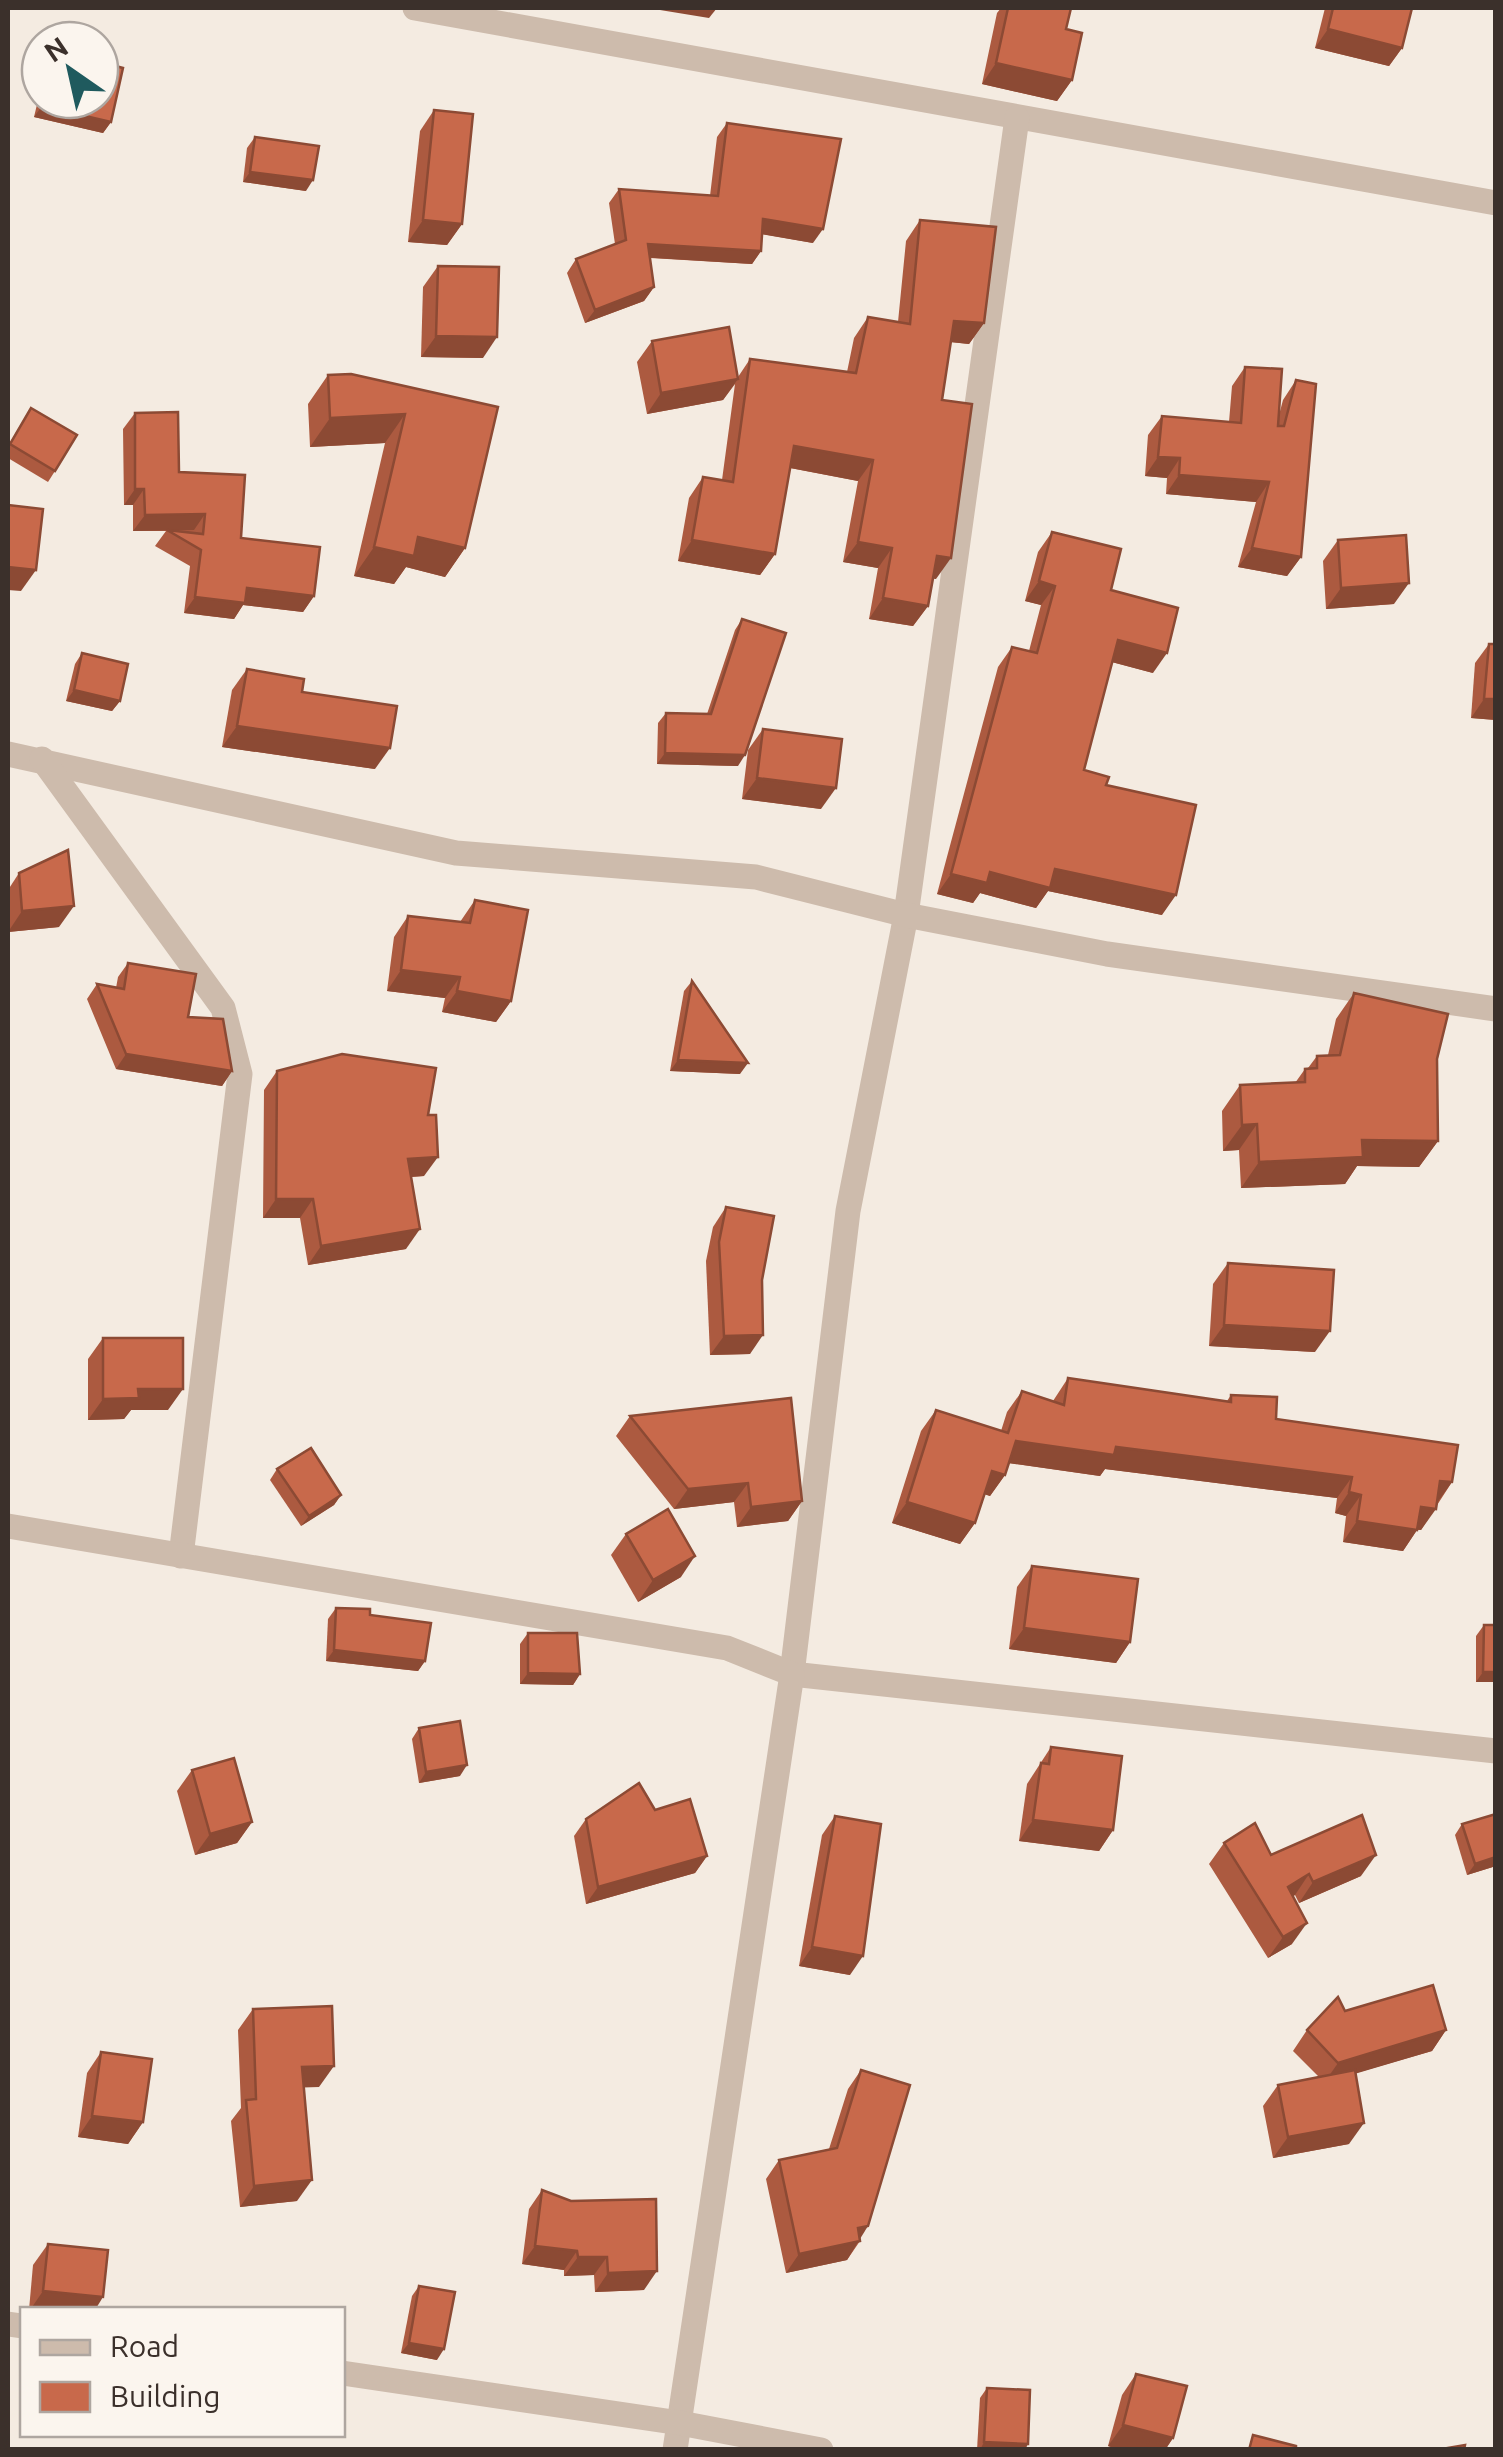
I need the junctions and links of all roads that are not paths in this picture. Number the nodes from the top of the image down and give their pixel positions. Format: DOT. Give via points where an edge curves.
graph roads {
  1 [pos="415,8"];
  2 [pos="1017,118"];
  3 [pos="1496,202"];
  4 [pos="8,754"];
  5 [pos="42,759"];
  6 [pos="906,915"];
  7 [pos="1496,1009"];
  8 [pos="8,1526"];
  9 [pos="181,1556"];
  10 [pos="792,1674"];
  11 [pos="1496,1751"];
  12 [pos="345,2373"];
  13 [pos="680,2423"];
  14 [pos="675,2450"];
  15 [pos="821,2450"];
  1 -- 2 [label="street"];
  2 -- 3 [label="street"];
  2 -- 6 [label="street"];
  4 -- 5 [label="street"];
  5 -- 6 [label="street" via="456,853 756,877"];
  5 -- 9 [label="street" via="223,1008 240,1074"];
  6 -- 7 [label="street" via="1107,954"];
  6 -- 10 [label="street" via="848,1211"];
  8 -- 9 [label="street"];
  9 -- 10 [label="street" via="727,1648"];
  10 -- 11 [label="street"];
  10 -- 13 [label="street"];
  12 -- 13 [label="street"];
  13 -- 14 [label="street"];
  13 -- 15 [label="street"];
}
